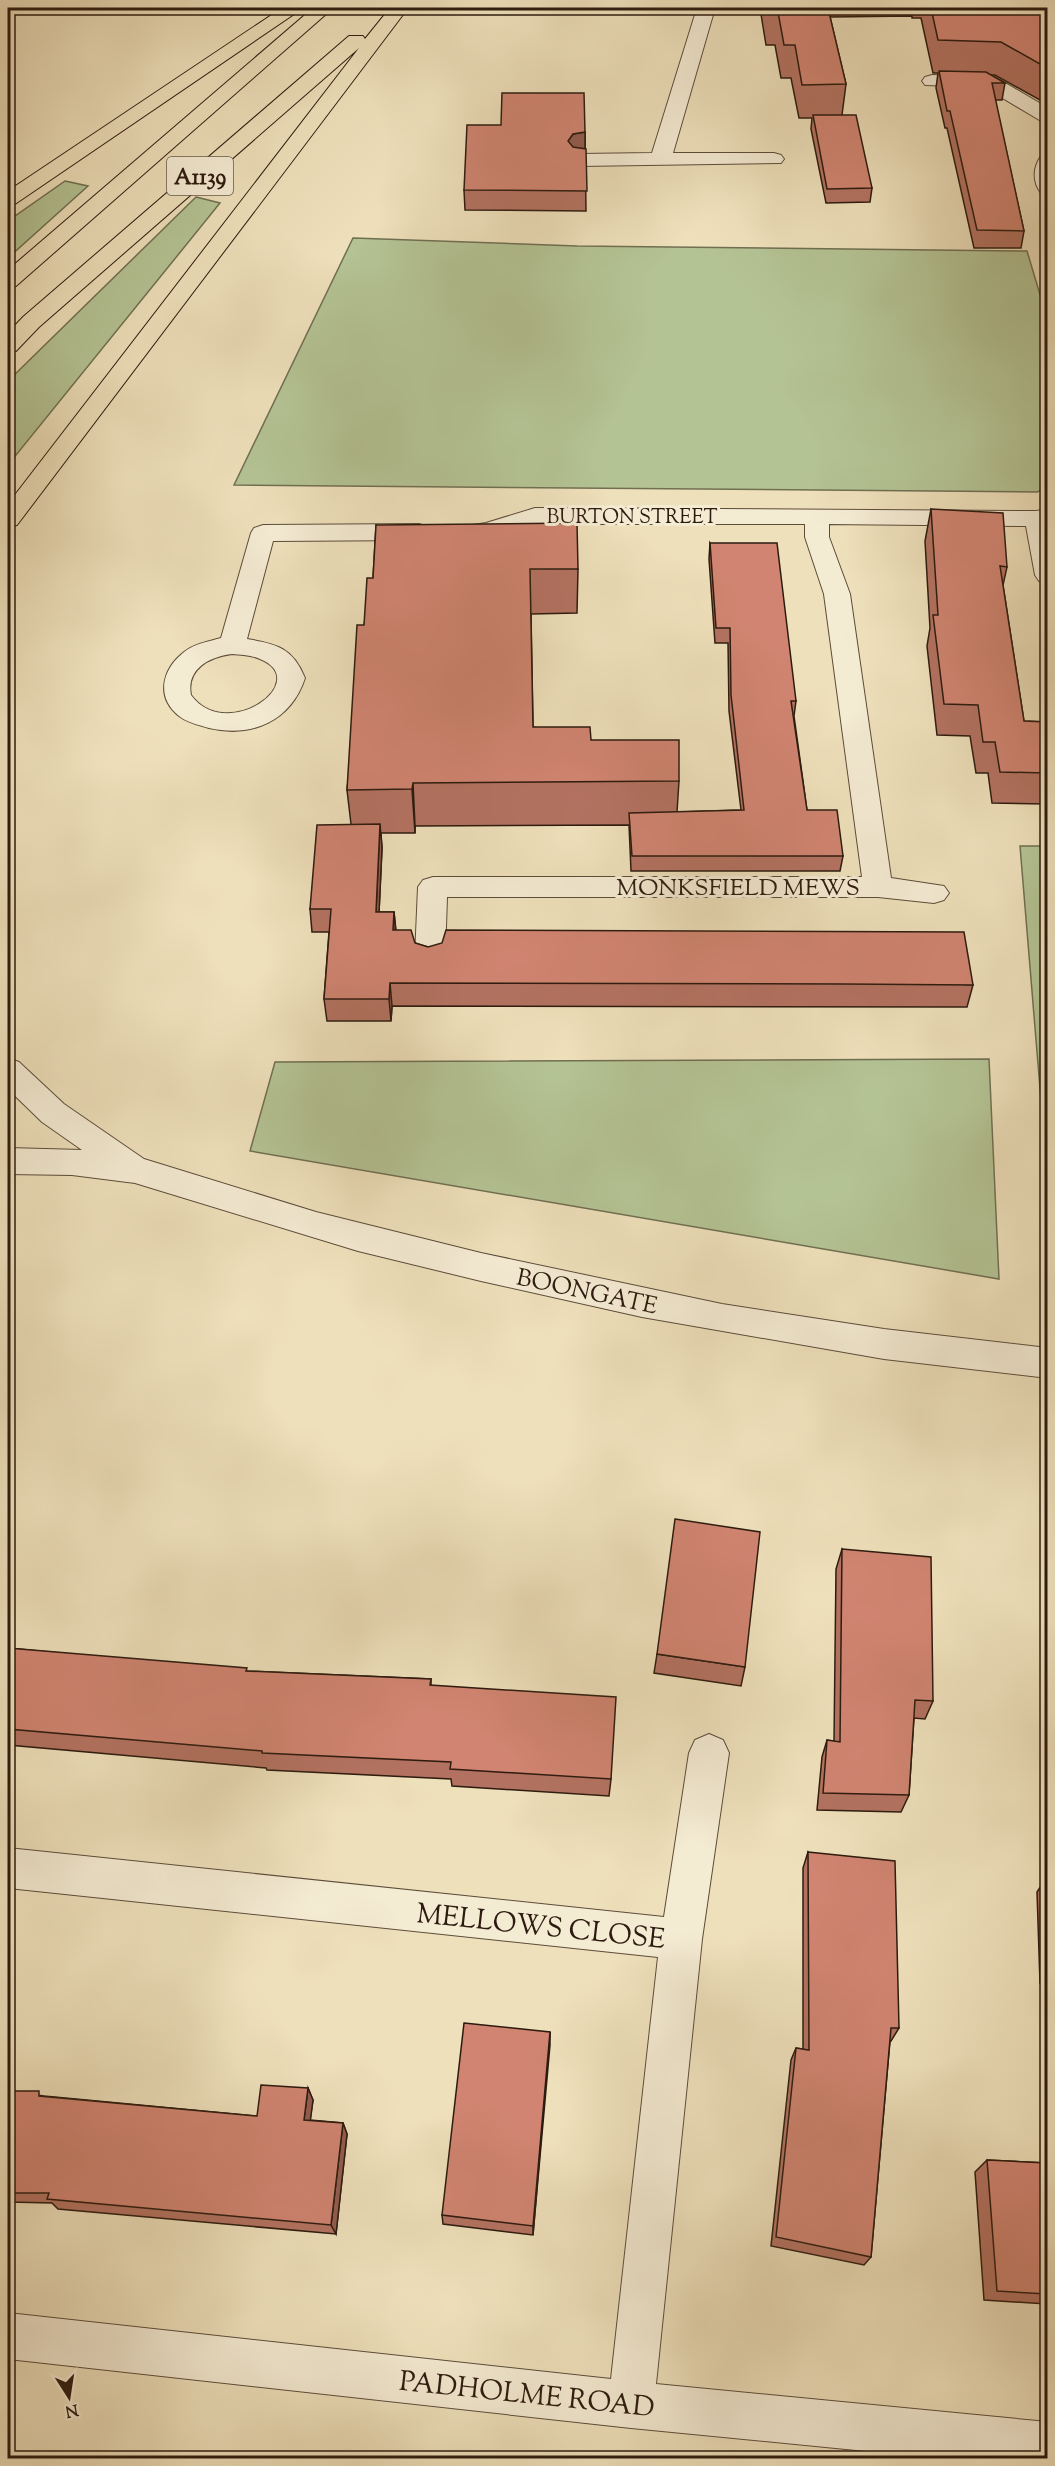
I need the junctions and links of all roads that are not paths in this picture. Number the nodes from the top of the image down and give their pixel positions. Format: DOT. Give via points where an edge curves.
graph roads {
  1 [pos="294,8"];
  2 [pos="324,8"];
  3 [pos="394,8"];
  4 [pos="399,8"];
  5 [pos="706,8"];
  6 [pos="932,81"];
  7 [pos="1047,117"];
  8 [pos="661,159"];
  9 [pos="774,159"];
  10 [pos="580,160"];
  11 [pos="1047,160"];
  12 [pos="1047,189"];
  13 [pos="8,200"];
  14 [pos="8,281"];
  15 [pos="8,346"];
  16 [pos="817,516"];
  17 [pos="1042,518"];
  18 [pos="8,520"];
  19 [pos="1047,575"];
  20 [pos="232,645"];
  21 [pos="878,887"];
  22 [pos="934,893"];
  23 [pos="430,957"];
  24 [pos="8,1070"];
  25 [pos="8,1161"];
  26 [pos="136,1170"];
  27 [pos="1047,1363"];
  28 [pos="709,1753"];
  29 [pos="8,1868"];
  30 [pos="681,1940"];
  31 [pos="8,2336"];
  32 [pos="631,2405"];
  33 [pos="1047,2446"];
  1 -- 13 [label="highway"];
  2 -- 14 [label="highway, A1139"];
  3 -- 15 [label="highway, A1139"];
  4 -- 18 [label="highway, A1139"];
  5 -- 8 [label="street"];
  6 -- 7 [label="street" via="988,81"];
  8 -- 9 [label="street"];
  8 -- 10 [label="street"];
  11 -- 12 [label="street"];
  16 -- 17 [label="street, BURTON STREET"];
  16 -- 20 [label="street, BURTON STREET" via="535,516 488,531 263,533"];
  16 -- 21 [label="street, MONKSFIELD MEWS" via="817,537 837,594"];
  17 -- 19 [label="street"];
  21 -- 22 [label="street"];
  21 -- 23 [label="street, MONKSFIELD MEWS" via="434,887"];
  24 -- 26 [label="street, BOONGATE" via="52,1113"];
  25 -- 26 [label="street, BOONGATE" via="40,1160"];
  26 -- 27 [label="street, BOONGATE" via="294,1220 497,1272 631,1301 792,1331"];
  28 -- 30 [label="street"];
  29 -- 30 [label="street, MELLOWS CLOSE"];
  30 -- 32 [label="street, MELLOWS CLOSE"];
  31 -- 32 [label="street, PADHOLME ROAD"];
  32 -- 33 [label="street, PADHOLME ROAD"];
}
